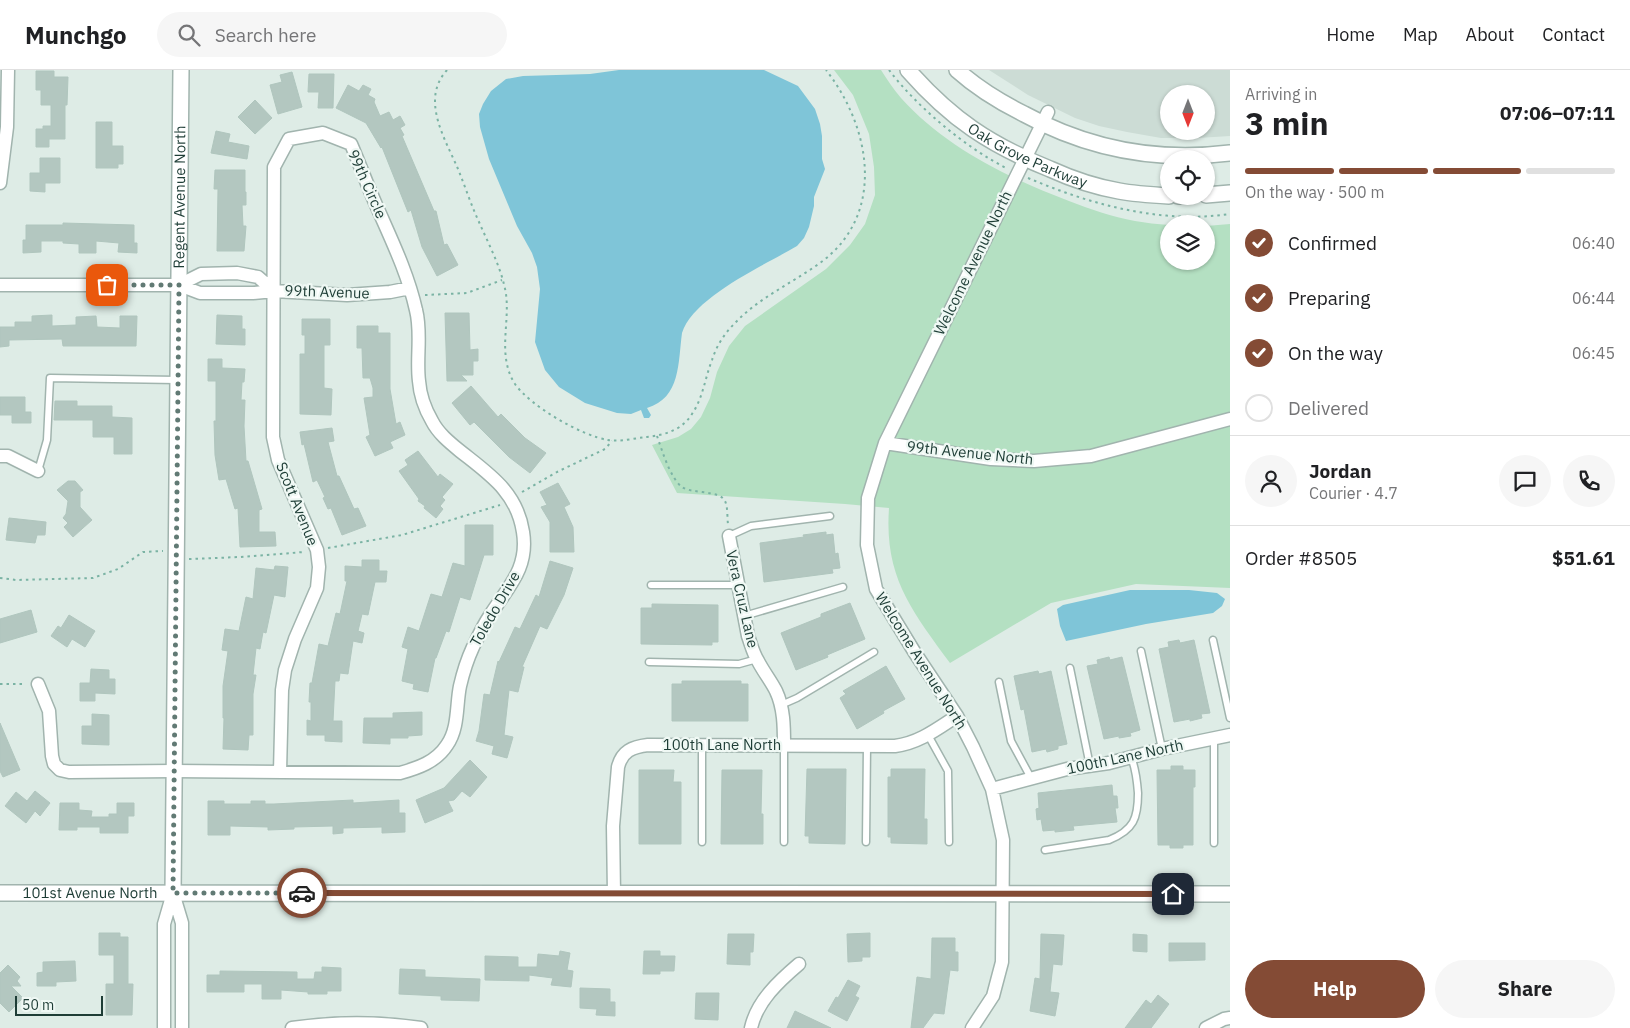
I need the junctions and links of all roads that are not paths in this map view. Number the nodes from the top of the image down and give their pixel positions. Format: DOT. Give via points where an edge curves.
graph roads {
  1 [pos="8,70"];
  2 [pos="181,70"];
  3 [pos="908,70"];
  4 [pos="957,70"];
  5 [pos="1045,118"];
  6 [pos="1230,153"];
  7 [pos="1024,159"];
  8 [pos="0,183"];
  9 [pos="1230,193"];
  10 [pos="1215,194"];
  11 [pos="1160,195"];
  12 [pos="0,284"];
  13 [pos="179,285"];
  14 [pos="274,290"];
  15 [pos="411,292"];
  16 [pos="178,380"];
  17 [pos="1230,419"];
  18 [pos="885,443"];
  19 [pos="0,456"];
  20 [pos="38,471"];
  21 [pos="830,516"];
  22 [pos="729,536"];
  23 [pos="651,585"];
  24 [pos="738,585"];
  25 [pos="843,587"];
  26 [pos="744,616"];
  27 [pos="1213,640"];
  28 [pos="874,652"];
  29 [pos="1141,652"];
  30 [pos="757,660"];
  31 [pos="649,662"];
  32 [pos="1070,668"];
  33 [pos="999,682"];
  34 [pos="38,684"];
  35 [pos="781,705"];
  36 [pos="957,716"];
  37 [pos="1230,718"];
  38 [pos="928,735"];
  39 [pos="1230,735"];
  40 [pos="1214,739"];
  41 [pos="702,745"];
  42 [pos="784,745"];
  43 [pos="867,745"];
  44 [pos="1162,749"];
  45 [pos="1131,757"];
  46 [pos="1090,766"];
  47 [pos="174,771"];
  48 [pos="280,772"];
  49 [pos="1031,778"];
  50 [pos="992,789"];
  51 [pos="702,842"];
  52 [pos="784,842"];
  53 [pos="866,842"];
  54 [pos="949,842"];
  55 [pos="1214,843"];
  56 [pos="1045,850"];
  57 [pos="0,893"];
  58 [pos="173,893"];
  59 [pos="614,894"];
  60 [pos="1002,894"];
  61 [pos="1230,894"];
  62 [pos="799,964"];
  63 [pos="1230,1018"];
  64 [pos="164,1028"];
  65 [pos="182,1028"];
  66 [pos="292,1028"];
  67 [pos="422,1028"];
  68 [pos="751,1028"];
  69 [pos="972,1028"];
  70 [pos="1206,1028"];
  1 -- 8 [label="street" via="7,127"];
  2 -- 13 [label="street, Regent Avenue North"];
  3 -- 7 [label="street, Oak Grove Parkway" via="961,121 994,144"];
  4 -- 5 [label="street" via="999,101"];
  5 -- 6 [label="street" via="1077,139 1129,152 1178,157"];
  5 -- 7 [label="street, Welcome Avenue North"];
  7 -- 11 [label="street, Oak Grove Parkway" via="1098,186"];
  7 -- 18 [label="street, Welcome Avenue North"];
  9 -- 10 [label="street"];
  12 -- 13 [label="street"];
  13 -- 14 [label="street, 99th Avenue" via="200,293 253,294"];
  13 -- 14 [label="street, 99th Avenue" via="201,274 237,273 258,276"];
  13 -- 16 [label="street, Regent Avenue North"];
  14 -- 15 [label="street, 99th Avenue" via="347,295"];
  14 -- 15 [label="street, 99th Circle" via="274,167 289,138 323,133 351,144 399,255"];
  14 -- 48 [label="street, Scott Avenue" via="273,436 278,460 315,544 319,567 317,588 295,639 282,690"];
  15 -- 48 [label="street, Toledo Drive" via="418,328 418,380 426,409 441,434 512,498 523,532 522,560 518,574 489,616 472,650 460,687 453,733 439,755 416,769 400,773"];
  16 -- 20 [label="lane" via="50,378 47,440"];
  16 -- 47 [label="street, Regent Avenue North"];
  17 -- 18 [label="street, 99th Avenue North" via="1091,456 1034,462"];
  18 -- 36 [label="street, Welcome Avenue North" via="868,498 867,545 876,589"];
  19 -- 20 [label="street" via="8,456"];
  21 -- 22 [label="lane" via="751,526"];
  22 -- 24 [label="street, Vera Cruz Lane"];
  23 -- 24 [label="lane"];
  24 -- 26 [label="street, Vera Cruz Lane"];
  25 -- 26 [label="lane"];
  26 -- 30 [label="street, Vera Cruz Lane"];
  27 -- 37 [label="lane"];
  28 -- 35 [label="lane"];
  29 -- 44 [label="lane"];
  30 -- 31 [label="lane" via="739,664"];
  30 -- 35 [label="street, Vera Cruz Lane"];
  32 -- 46 [label="lane"];
  33 -- 49 [label="lane" via="1011,741"];
  34 -- 47 [label="street, Toledo Drive" via="50,711 52,756 60,770"];
  35 -- 42 [label="street, Vera Cruz Lane"];
  36 -- 38 [label="street, 100th Lane North"];
  36 -- 50 [label="street, Welcome Avenue North"];
  38 -- 43 [label="street, 100th Lane North" via="907,744"];
  38 -- 54 [label="lane" via="948,771"];
  39 -- 40 [label="street, 100th Lane North"];
  40 -- 44 [label="street, 100th Lane North"];
  40 -- 55 [label="lane"];
  41 -- 42 [label="street, 100th Lane North"];
  41 -- 51 [label="lane"];
  41 -- 59 [label="street, 100th Lane North" via="639,746 631,748 620,759 613,826"];
  42 -- 43 [label="street, 100th Lane North"];
  42 -- 52 [label="lane"];
  43 -- 53 [label="lane"];
  44 -- 45 [label="street, 100th Lane North"];
  45 -- 46 [label="street, 100th Lane North"];
  45 -- 56 [label="lane" via="1137,779 1138,809 1128,829 1109,840"];
  46 -- 49 [label="street, 100th Lane North"];
  47 -- 48 [label="street, Toledo Drive"];
  47 -- 58 [label="street, Regent Avenue North"];
  49 -- 50 [label="street, 100th Lane North"];
  50 -- 60 [label="street, Welcome Avenue North" via="1002,840"];
  57 -- 58 [label="street, 101st Avenue North"];
  58 -- 59 [label="street, 101st Avenue North"];
  58 -- 64 [label="street, Regent Avenue North" via="164,924"];
  58 -- 65 [label="street, Regent Avenue North" via="182,923"];
  59 -- 60 [label="street, 101st Avenue North"];
  60 -- 61 [label="street, 101st Avenue North"];
  60 -- 69 [label="street, Welcome Avenue North" via="1002,962 993,996"];
  62 -- 68 [label="street" via="772,987 752,1020"];
  63 -- 70 [label="street"];
  66 -- 67 [label="street" via="315,1024 366,1024"];
}
